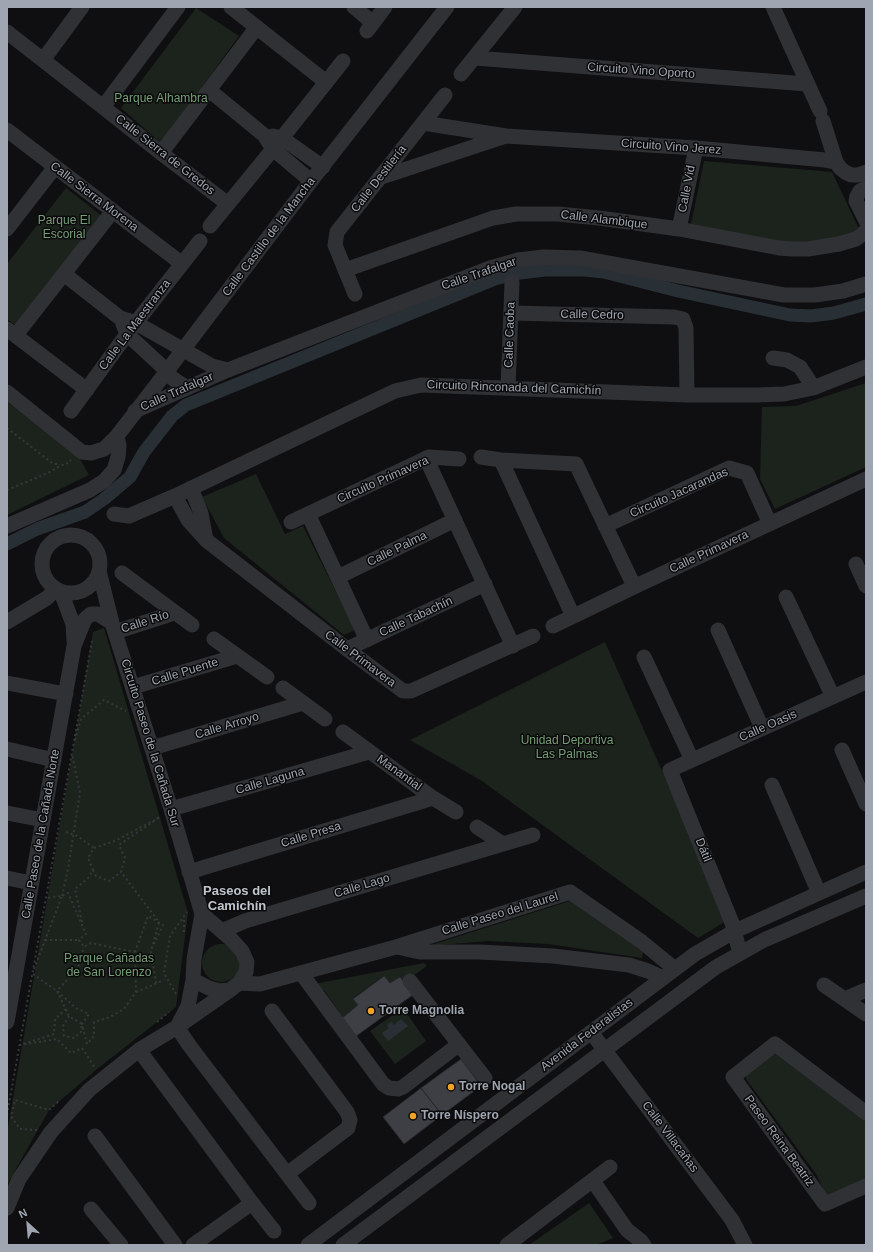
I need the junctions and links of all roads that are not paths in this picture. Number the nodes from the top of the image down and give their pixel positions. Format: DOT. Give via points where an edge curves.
graph roads {
  1 [pos="82,7"];
  2 [pos="178,7"];
  3 [pos="232,7"];
  4 [pos="354,7"];
  5 [pos="385,7"];
  6 [pos="447,7"];
  7 [pos="515,7"];
  8 [pos="773,7"];
  9 [pos="257,27"];
  10 [pos="7,32"];
  11 [pos="475,58"];
  12 [pos="43,60"];
  13 [pos="343,61"];
  14 [pos="461,74"];
  15 [pos="326,82"];
  16 [pos="807,84"];
  17 [pos="209,90"];
  18 [pos="445,95"];
  19 [pos="103,107"];
  20 [pos="423,124"];
  21 [pos="7,130"];
  22 [pos="506,136"];
  23 [pos="278,143"];
  24 [pos="696,148"];
  25 [pos="161,154"];
  26 [pos="836,162"];
  27 [pos="323,166"];
  28 [pos="55,167"];
  29 [pos="862,173"];
  30 [pos="379,178"];
  31 [pos="311,181"];
  32 [pos="863,190"];
  33 [pos="228,204"];
  34 [pos="113,211"];
  35 [pos="866,221"];
  36 [pos="210,226"];
  37 [pos="7,229"];
  38 [pos="679,229"];
  39 [pos="866,230"];
  40 [pos="200,241"];
  41 [pos="181,263"];
  42 [pos="345,270"];
  43 [pos="64,274"];
  44 [pos="512,282"];
  45 [pos="866,284"];
  46 [pos="355,294"];
  47 [pos="511,313"];
  48 [pos="132,328"];
  49 [pos="11,332"];
  50 [pos="184,349"];
  51 [pos="773,358"];
  52 [pos="866,367"];
  53 [pos="228,370"];
  54 [pos="167,371"];
  55 [pos="187,388"];
  56 [pos="508,388"];
  57 [pos="813,388"];
  58 [pos="87,390"];
  59 [pos="7,392"];
  60 [pos="687,395"];
  61 [pos="72,410"];
  62 [pos="135,411"];
  63 [pos="117,436"];
  64 [pos="481,457"];
  65 [pos="426,458"];
  66 [pos="459,459"];
  67 [pos="501,460"];
  68 [pos="866,479"];
  69 [pos="191,488"];
  70 [pos="175,496"];
  71 [pos="114,514"];
  72 [pos="308,514"];
  73 [pos="455,520"];
  74 [pos="291,522"];
  75 [pos="770,524"];
  76 [pos="7,526"];
  77 [pos="606,526"];
  78 [pos="206,540"];
  79 [pos="856,564"];
  80 [pos="99,571"];
  81 [pos="122,573"];
  82 [pos="338,577"];
  83 [pos="485,584"];
  84 [pos="634,586"];
  85 [pos="866,586"];
  86 [pos="58,590"];
  87 [pos="786,597"];
  88 [pos="174,612"];
  89 [pos="574,616"];
  90 [pos="7,622"];
  91 [pos="192,625"];
  92 [pos="553,626"];
  93 [pos="113,627"];
  94 [pos="718,630"];
  95 [pos="533,636"];
  96 [pos="214,639"];
  97 [pos="367,640"];
  98 [pos="74,646"];
  99 [pos="513,646"];
  100 [pos="347,649"];
  101 [pos="237,656"];
  102 [pos="644,657"];
  103 [pos="266,677"];
  104 [pos="866,682"];
  105 [pos="7,684"];
  106 [pos="133,687"];
  107 [pos="282,688"];
  108 [pos="66,694"];
  109 [pos="833,697"];
  110 [pos="302,703"];
  111 [pos="325,719"];
  112 [pos="762,728"];
  113 [pos="343,732"];
  114 [pos="7,748"];
  115 [pos="152,748"];
  116 [pos="842,750"];
  117 [pos="369,752"];
  118 [pos="54,760"];
  119 [pos="692,760"];
  120 [pos="670,770"];
  121 [pos="772,784"];
  122 [pos="433,798"];
  123 [pos="866,804"];
  124 [pos="171,809"];
  125 [pos="456,812"];
  126 [pos="7,813"];
  127 [pos="43,820"];
  128 [pos="477,827"];
  129 [pos="533,835"];
  130 [pos="503,844"];
  131 [pos="190,872"];
  132 [pos="866,872"];
  133 [pos="7,878"];
  134 [pos="31,883"];
  135 [pos="819,893"];
  136 [pos="866,896"];
  137 [pos="202,914"];
  138 [pos="222,931"];
  139 [pos="735,931"];
  140 [pos="14,944"];
  141 [pos="396,947"];
  142 [pos="740,953"];
  143 [pos="301,973"];
  144 [pos="669,974"];
  145 [pos="193,980"];
  146 [pos="410,981"];
  147 [pos="824,985"];
  148 [pos="235,986"];
  149 [pos="866,990"];
  150 [pos="845,999"];
  151 [pos="272,1011"];
  152 [pos="8,1012"];
  153 [pos="866,1014"];
  154 [pos="177,1027"];
  155 [pos="591,1032"];
  156 [pos="458,1045"];
  157 [pos="139,1050"];
  158 [pos="604,1050"];
  159 [pos="485,1078"];
  160 [pos="866,1113"];
  161 [pos="95,1136"];
  162 [pos="610,1167"];
  163 [pos="287,1174"];
  164 [pos="593,1181"];
  165 [pos="866,1186"];
  166 [pos="308,1202"];
  167 [pos="252,1203"];
  168 [pos="7,1208"];
  169 [pos="91,1209"];
  170 [pos="346,1216"];
  171 [pos="274,1232"];
  172 [pos="363,1239"];
  173 [pos="116,1243"];
  174 [pos="636,1244"];
  175 [pos="175,1245"];
  176 [pos="193,1245"];
  177 [pos="308,1245"];
  178 [pos="343,1245"];
  179 [pos="507,1245"];
  180 [pos="745,1245"];
  1 -- 12 [label="street"];
  2 -- 19 [label="street"];
  3 -- 9 [label="street"];
  4 -- 5 [label="street" via="370,27"];
  6 -- 27 [label="street, Calle Castillo de la Mancha"];
  7 -- 11 [label="street"];
  8 -- 16 [label="street"];
  9 -- 15 [label="street"];
  9 -- 17 [label="street"];
  10 -- 12 [label="street, Calle Sierra de Gredos"];
  11 -- 14 [label="street"];
  11 -- 16 [label="street, Circuito Vino Oporto"];
  12 -- 19 [label="street, Calle Sierra de Gredos"];
  13 -- 15 [label="street"];
  15 -- 23 [label="street"];
  16 -- 26 [label="street"];
  17 -- 23 [label="street" via="264,135"];
  17 -- 25 [label="street"];
  18 -- 20 [label="street, Calle Destilería"];
  19 -- 25 [label="street, Calle Sierra de Gredos"];
  20 -- 22 [label="street, Circuito Vino Jerez"];
  20 -- 30 [label="street, Calle Destilería"];
  21 -- 28 [label="street, Calle Sierra Morena"];
  22 -- 24 [label="street, Circuito Vino Jerez"];
  22 -- 30 [label="street, Circuito Vino Jerez"];
  23 -- 27 [label="street"];
  23 -- 31 [label="street"];
  23 -- 33 [label="street"];
  24 -- 26 [label="street, Circuito Vino Jerez"];
  24 -- 38 [label="street, Calle Vid"];
  25 -- 33 [label="street, Calle Sierra de Gredos"];
  26 -- 29 [label="street" via="845,172"];
  27 -- 31 [label="street, Calle Castillo de la Mancha"];
  28 -- 34 [label="street, Calle Sierra Morena"];
  28 -- 37 [label="street"];
  30 -- 42 [label="street, Calle Destilería" via="337,232 335,245"];
  31 -- 50 [label="street, Calle Castillo de la Mancha"];
  32 -- 35 [label="street" via="856,201"];
  33 -- 36 [label="street"];
  34 -- 41 [label="street, Calle Sierra Morena"];
  34 -- 43 [label="street"];
  38 -- 39 [label="street, Calle Alambique" via="792,249 839,244 856,238"];
  38 -- 42 [label="street, Calle Alambique" via="558,214 516,214 493,218"];
  40 -- 41 [label="street, Calle La Maestranza"];
  41 -- 48 [label="street, Calle La Maestranza"];
  42 -- 46 [label="street, Calle Destilería"];
  43 -- 48 [label="street"];
  43 -- 49 [label="street"];
  44 -- 47 [label="street, Calle Caoba"];
  45 -- 53 [label="street, Calle Trafalgar" via="815,295 784,295 580,258 518,260 490,268"];
  47 -- 56 [label="street, Calle Caoba"];
  47 -- 60 [label="street, Calle Cedro" via="682,319 686,328"];
  48 -- 50 [label="street"];
  48 -- 54 [label="street"];
  48 -- 58 [label="street, Calle La Maestranza"];
  49 -- 58 [label="street"];
  50 -- 53 [label="street" via="212,366"];
  50 -- 54 [label="street, Calle Castillo de la Mancha"];
  51 -- 57 [label="street" via="787,360 800,367"];
  52 -- 57 [label="street, Circuito Rinconada del Camichín"];
  53 -- 55 [label="street, Calle Trafalgar"];
  54 -- 55 [label="street" via="172,378"];
  54 -- 62 [label="street, Calle Castillo de la Mancha"];
  55 -- 62 [label="street, Calle Trafalgar"];
  56 -- 60 [label="street, Circuito Rinconada del Camichín"];
  56 -- 69 [label="street, Circuito Rinconada del Camichín" via="421,385 395,391"];
  57 -- 60 [label="street, Circuito Rinconada del Camichín" via="784,394"];
  58 -- 61 [label="street, Calle La Maestranza"];
  59 -- 63 [label="street, Calle Castillo de la Mancha" via="82,452 91,453 104,449"];
  62 -- 63 [label="street, Calle Castillo de la Mancha"];
  63 -- 76 [label="street" via="118,457 114,470 104,481 90,490"];
  64 -- 67 [label="street"];
  65 -- 66 [label="street, Circuito Primavera" via="429,456"];
  65 -- 72 [label="street, Circuito Primavera"];
  65 -- 73 [label="street"];
  67 -- 77 [label="street" via="576,464"];
  67 -- 89 [label="street"];
  68 -- 75 [label="street, Calle Primavera"];
  69 -- 70 [label="street, Circuito Rinconada del Camichín"];
  69 -- 78 [label="street" via="201,513"];
  70 -- 71 [label="street, Circuito Rinconada del Camichín" via="129,516"];
  70 -- 78 [label="street, Calle Primavera" via="188,520"];
  72 -- 74 [label="street, Circuito Primavera"];
  72 -- 82 [label="street"];
  73 -- 82 [label="street, Calle Palma"];
  73 -- 83 [label="street"];
  75 -- 77 [label="street, Circuito Jacarandas" via="747,474 730,468"];
  75 -- 84 [label="street, Calle Primavera"];
  77 -- 84 [label="street"];
  78 -- 100 [label="street, Calle Primavera"];
  79 -- 85 [label="street"];
  80 -- 86 [label="street" via="94,582 85,590 73,593"];
  80 -- 86 [label="street" via="100,559 89,541 80,536 69,535 59,538 44,552 42,563 43,573 48,582"];
  80 -- 93 [label="street, Circuito Paseo de la Cañada Sur"];
  81 -- 88 [label="street"];
  82 -- 97 [label="street"];
  83 -- 97 [label="street, Calle Tabachín"];
  83 -- 99 [label="street"];
  84 -- 89 [label="street, Calle Primavera"];
  86 -- 90 [label="street"];
  86 -- 98 [label="street, Calle Paseo de la Cañada Norte" via="73,624"];
  87 -- 109 [label="street"];
  88 -- 91 [label="street"];
  88 -- 93 [label="street, Calle Río"];
  89 -- 92 [label="street, Calle Primavera"];
  93 -- 98 [label="street, Calle Paseo de la Cañada Norte" via="98,614 91,614 85,619"];
  93 -- 106 [label="street, Circuito Paseo de la Cañada Sur"];
  94 -- 112 [label="street"];
  95 -- 99 [label="street, Calle Primavera"];
  96 -- 101 [label="street"];
  97 -- 100 [label="street, Calle Tabachín"];
  98 -- 108 [label="street, Calle Paseo de la Cañada Norte"];
  99 -- 100 [label="street, Calle Primavera" via="411,691 403,691"];
  101 -- 103 [label="street"];
  101 -- 106 [label="street, Calle Puente"];
  102 -- 119 [label="street"];
  104 -- 109 [label="street, Calle Oasis"];
  105 -- 108 [label="street"];
  106 -- 115 [label="street, Circuito Paseo de la Cañada Sur"];
  107 -- 110 [label="street"];
  108 -- 118 [label="street, Calle Paseo de la Cañada Norte"];
  109 -- 112 [label="street, Calle Oasis"];
  110 -- 111 [label="street"];
  110 -- 115 [label="street, Calle Arroyo"];
  112 -- 119 [label="street, Calle Oasis"];
  113 -- 117 [label="street, Manantial"];
  114 -- 118 [label="street"];
  115 -- 124 [label="street, Circuito Paseo de la Cañada Sur"];
  116 -- 123 [label="street"];
  117 -- 122 [label="street, Manantial"];
  117 -- 124 [label="street, Calle Laguna"];
  118 -- 127 [label="street, Calle Paseo de la Cañada Norte"];
  119 -- 120 [label="street, Calle Oasis"];
  120 -- 139 [label="street, Dátil"];
  121 -- 135 [label="street"];
  122 -- 125 [label="street, Manantial"];
  122 -- 131 [label="street, Calle Presa"];
  124 -- 131 [label="street, Circuito Paseo de la Cañada Sur"];
  126 -- 127 [label="street"];
  127 -- 134 [label="street, Calle Paseo de la Cañada Norte"];
  128 -- 130 [label="street"];
  129 -- 130 [label="street, Calle Lago"];
  130 -- 138 [label="street, Calle Lago" via="245,921"];
  131 -- 137 [label="street, Circuito Paseo de la Cañada Sur"];
  132 -- 135 [label="street, Avenida Federalistas"];
  133 -- 134 [label="street"];
  134 -- 140 [label="street, Calle Paseo de la Cañada Norte"];
  135 -- 139 [label="street, Avenida Federalistas"];
  136 -- 142 [label="street, Avenida Federalistas"];
  137 -- 138 [label="street"];
  137 -- 145 [label="street"];
  138 -- 148 [label="street" via="242,952 247,962 246,972"];
  139 -- 142 [label="street, Dátil"];
  139 -- 144 [label="street, Avenida Federalistas" via="695,954"];
  140 -- 152 [label="street, Calle Paseo de la Cañada Norte"];
  141 -- 143 [label="street, Calle Paseo del Laurel"];
  141 -- 144 [label="street, Calle Paseo del Laurel" via="420,952 553,956 629,965"];
  141 -- 144 [label="street, Calle Paseo del Laurel" via="570,892 642,942"];
  142 -- 158 [label="street, Avenida Federalistas" via="716,967"];
  143 -- 148 [label="street, Calle Paseo del Laurel" via="260,984"];
  143 -- 156 [label="street" via="383,1084 389,1088 403,1087"];
  144 -- 155 [label="street, Avenida Federalistas"];
  145 -- 148 [label="street, Calle Paseo del Laurel" via="219,991"];
  145 -- 154 [label="street" via="188,1006"];
  146 -- 156 [label="street"];
  147 -- 150 [label="street"];
  148 -- 154 [label="street"];
  149 -- 150 [label="street"];
  150 -- 153 [label="street"];
  151 -- 163 [label="street" via="347,1112 350,1120 348,1128"];
  154 -- 157 [label="street"];
  154 -- 163 [label="street"];
  155 -- 158 [label="street, Calle Villacañas"];
  155 -- 170 [label="street, Avenida Federalistas"];
  156 -- 159 [label="street"];
  157 -- 167 [label="street"];
  157 -- 168 [label="street" via="89,1090 51,1132 19,1179"];
  158 -- 172 [label="street, Avenida Federalistas"];
  158 -- 180 [label="street, Calle Villacañas" via="732,1220"];
  160 -- 165 [label="street, Paseo Reina Beatriz" via="775,1044 733,1077 825,1204"];
  161 -- 175 [label="street"];
  162 -- 164 [label="street"];
  163 -- 166 [label="street"];
  164 -- 174 [label="street"];
  164 -- 179 [label="street"];
  167 -- 171 [label="street"];
  167 -- 176 [label="street"];
  169 -- 173 [label="street"];
  170 -- 172 [label="street"];
  170 -- 177 [label="street, Avenida Federalistas"];
  172 -- 178 [label="street, Avenida Federalistas"];
}
